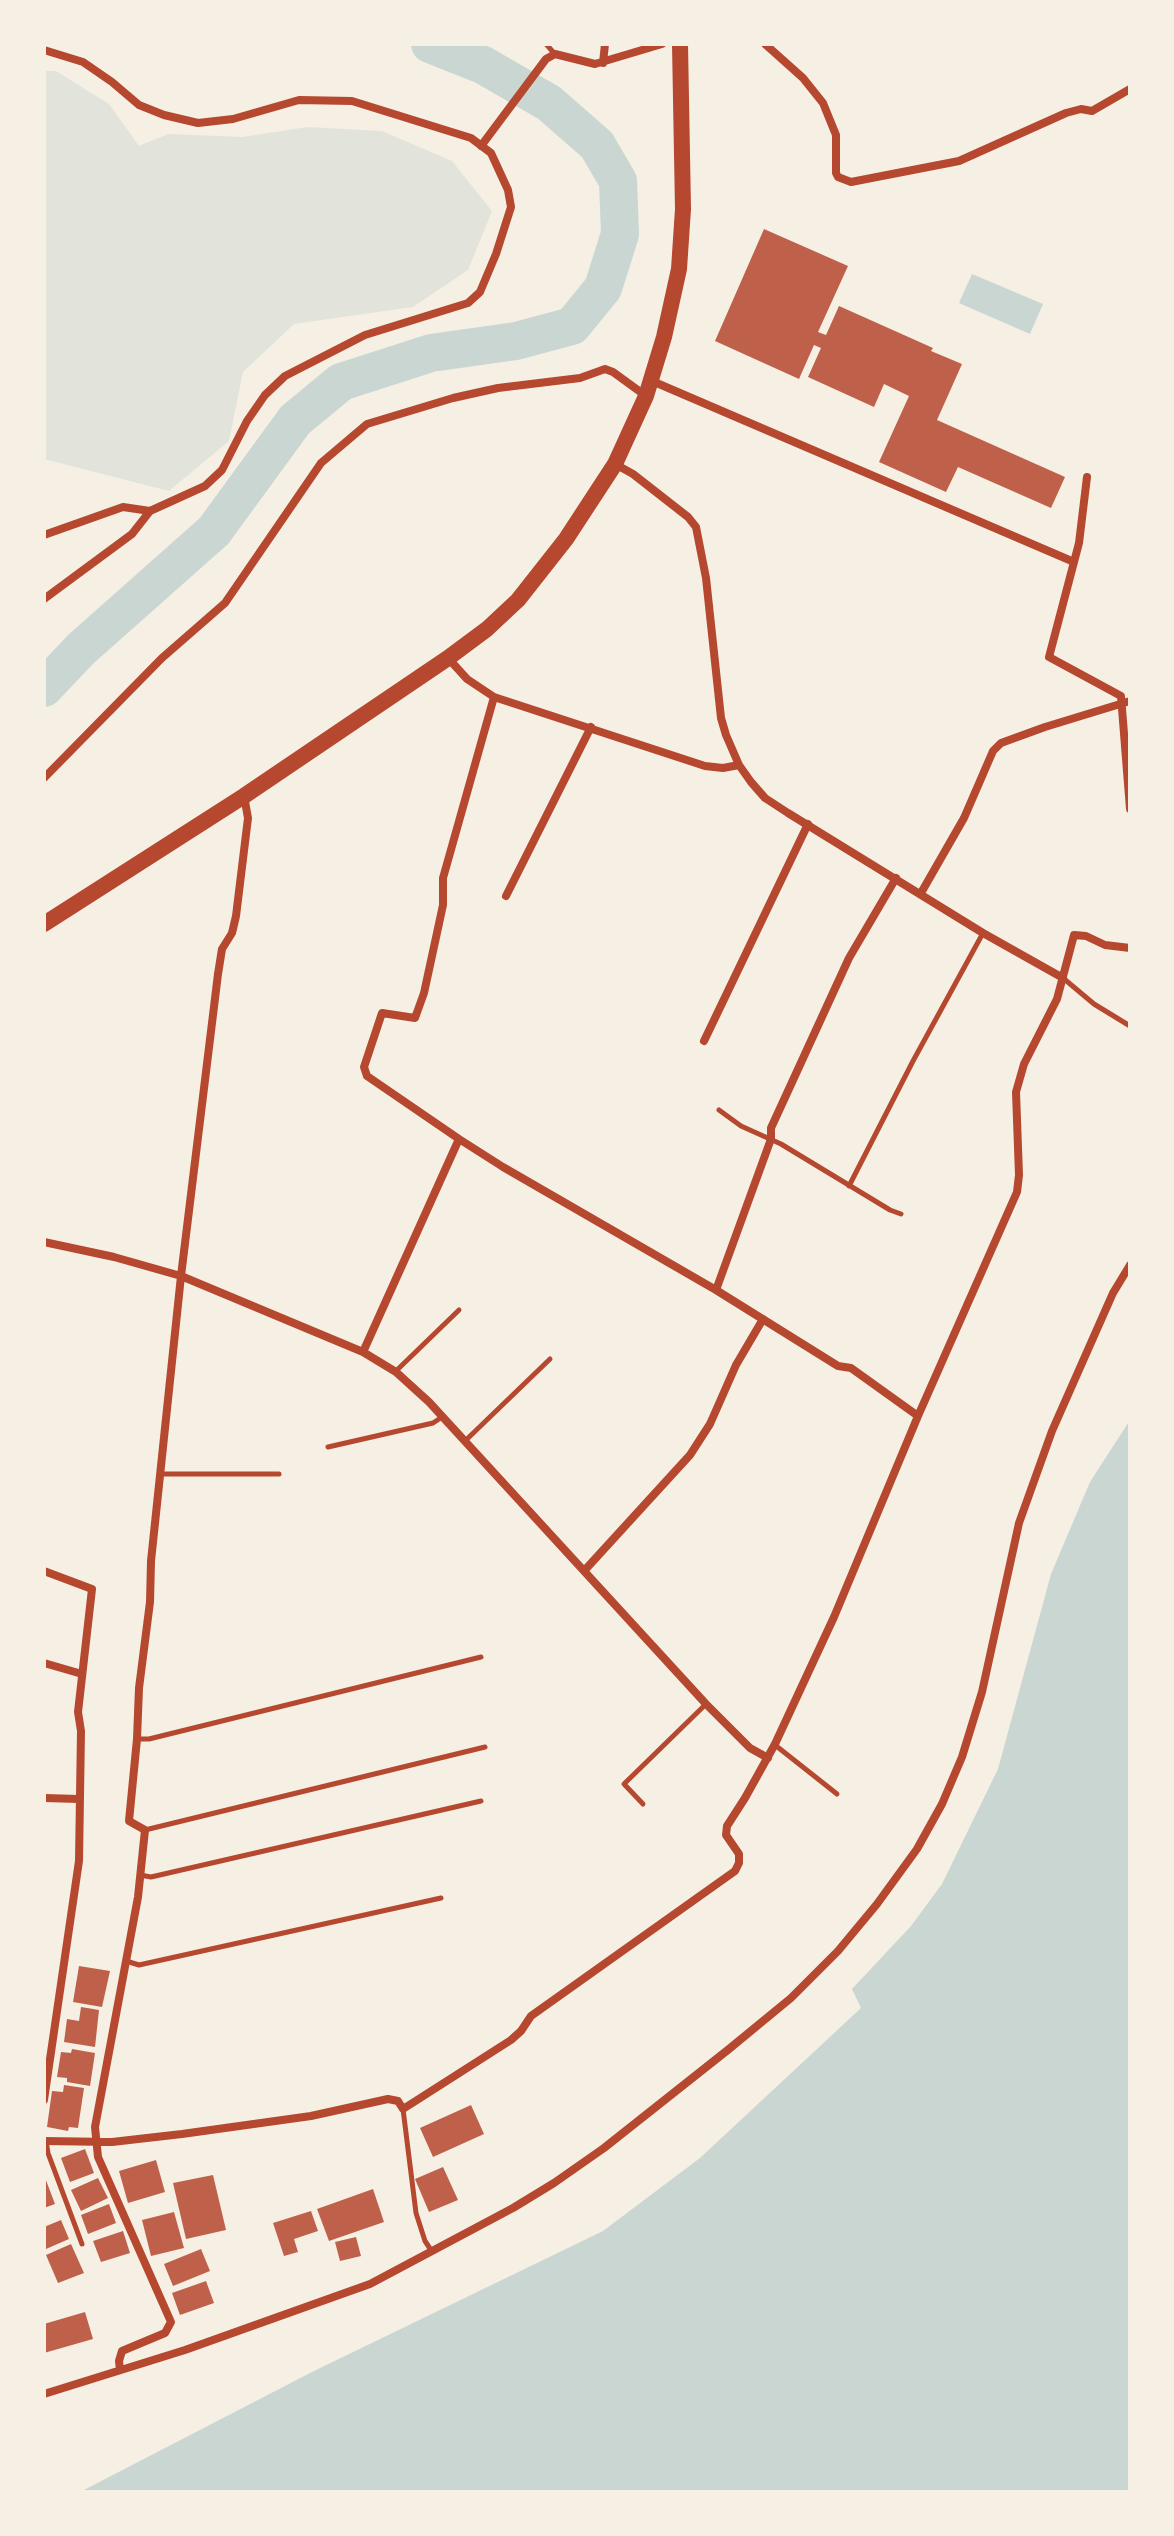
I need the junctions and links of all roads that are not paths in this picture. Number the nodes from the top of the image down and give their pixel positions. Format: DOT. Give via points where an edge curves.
graph roads {
  1 [pos="546,44"];
  2 [pos="605,44"];
  3 [pos="662,44"];
  4 [pos="680,44"];
  5 [pos="765,44"];
  6 [pos="44,50"];
  7 [pos="551,56"];
  8 [pos="603,63"];
  9 [pos="1130,89"];
  10 [pos="481,146"];
  11 [pos="649,389"];
  12 [pos="615,464"];
  13 [pos="1087,477"];
  14 [pos="150,511"];
  15 [pos="44,535"];
  16 [pos="1074,562"];
  17 [pos="44,599"];
  18 [pos="448,658"];
  19 [pos="494,697"];
  20 [pos="1126,703"];
  21 [pos="591,727"];
  22 [pos="739,765"];
  23 [pos="44,778"];
  24 [pos="1130,793"];
  25 [pos="244,796"];
  26 [pos="1130,809"];
  27 [pos="808,824"];
  28 [pos="896,878"];
  29 [pos="921,893"];
  30 [pos="506,896"];
  31 [pos="44,924"];
  32 [pos="983,933"];
  33 [pos="1130,948"];
  34 [pos="1063,978"];
  35 [pos="1130,1026"];
  36 [pos="704,1041"];
  37 [pos="719,1110"];
  38 [pos="459,1139"];
  39 [pos="771,1139"];
  40 [pos="849,1186"];
  41 [pos="901,1214"];
  42 [pos="44,1242"];
  43 [pos="1130,1265"];
  44 [pos="181,1276"];
  45 [pos="716,1290"];
  46 [pos="459,1310"];
  47 [pos="763,1319"];
  48 [pos="363,1352"];
  49 [pos="550,1359"];
  50 [pos="396,1372"];
  51 [pos="442,1416"];
  52 [pos="918,1416"];
  53 [pos="465,1441"];
  54 [pos="328,1447"];
  55 [pos="161,1474"];
  56 [pos="279,1474"];
  57 [pos="44,1571"];
  58 [pos="584,1571"];
  59 [pos="481,1657"];
  60 [pos="44,1663"];
  61 [pos="82,1674"];
  62 [pos="706,1704"];
  63 [pos="137,1739"];
  64 [pos="775,1744"];
  65 [pos="485,1747"];
  66 [pos="768,1758"];
  67 [pos="837,1794"];
  68 [pos="44,1798"];
  69 [pos="79,1799"];
  70 [pos="481,1801"];
  71 [pos="643,1804"];
  72 [pos="145,1830"];
  73 [pos="140,1875"];
  74 [pos="441,1898"];
  75 [pos="126,1961"];
  76 [pos="44,2093"];
  77 [pos="403,2109"];
  78 [pos="45,2141"];
  79 [pos="95,2141"];
  80 [pos="82,2244"];
  81 [pos="431,2250"];
  82 [pos="120,2370"];
  83 [pos="44,2394"];
  1 -- 7 [label="lane"];
  2 -- 8 [label="street"];
  3 -- 8 [label="street"];
  4 -- 11 [label="main road" via="679,269"];
  5 -- 9 [label="street" via="823,103 836,135 836,173 851,182 959,161 1066,113 1092,111"];
  6 -- 10 [label="street" via="83,62 139,105 198,123 299,100 352,101 471,138"];
  7 -- 8 [label="street"];
  7 -- 10 [label="street"];
  10 -- 14 [label="street" via="491,153 511,207 480,292 468,303 365,335 285,376 247,421 222,470 205,486"];
  11 -- 12 [label="main road"];
  11 -- 16 [label="street"];
  11 -- 23 [label="street" via="605,369 580,378 453,398 367,424 321,463 225,603 162,658"];
  12 -- 18 [label="main road" via="526,589 487,629"];
  12 -- 22 [label="street" via="696,527 721,718"];
  13 -- 16 [label="street"];
  14 -- 15 [label="street" via="123,507"];
  14 -- 17 [label="street" via="132,534"];
  16 -- 20 [label="street" via="1049,657"];
  18 -- 19 [label="street"];
  18 -- 25 [label="main road"];
  19 -- 21 [label="street"];
  19 -- 38 [label="street" via="443,878 443,905 424,993 415,1018 382,1013 364,1067 367,1076"];
  20 -- 24 [label="street"];
  20 -- 29 [label="street" via="1001,743"];
  21 -- 22 [label="street" via="705,766"];
  21 -- 30 [label="street"];
  22 -- 27 [label="street" via="765,798"];
  24 -- 26 [label="street"];
  25 -- 31 [label="main road"];
  25 -- 44 [label="street" via="248,818 236,916 218,974"];
  27 -- 28 [label="street"];
  27 -- 36 [label="street"];
  28 -- 29 [label="street"];
  28 -- 39 [label="street" via="849,958 771,1128"];
  29 -- 32 [label="street"];
  32 -- 34 [label="street"];
  32 -- 40 [label="lane"];
  33 -- 34 [label="street" via="1074,935"];
  34 -- 35 [label="lane"];
  34 -- 52 [label="street" via="1016,1092 1017,1192"];
  37 -- 39 [label="lane"];
  38 -- 45 [label="street"];
  38 -- 48 [label="street"];
  39 -- 40 [label="lane"];
  39 -- 45 [label="street"];
  40 -- 41 [label="lane"];
  42 -- 44 [label="street"];
  43 -- 81 [label="street" via="1052,1431 1019,1523 970,1731 942,1804 917,1849 838,1951 791,1998 604,2148 513,2208"];
  44 -- 48 [label="street"];
  44 -- 55 [label="street"];
  45 -- 47 [label="street"];
  46 -- 50 [label="lane"];
  47 -- 52 [label="street" via="838,1366 851,1368"];
  47 -- 58 [label="street" via="690,1455"];
  48 -- 50 [label="street"];
  49 -- 53 [label="lane"];
  50 -- 51 [label="street"];
  51 -- 53 [label="street"];
  51 -- 54 [label="lane" via="433,1423"];
  52 -- 64 [label="street"];
  53 -- 58 [label="street"];
  55 -- 56 [label="lane"];
  55 -- 63 [label="street"];
  57 -- 61 [label="street" via="92,1589"];
  58 -- 62 [label="street"];
  59 -- 63 [label="lane"];
  60 -- 61 [label="street"];
  61 -- 69 [label="street"];
  62 -- 66 [label="street" via="750,1748"];
  62 -- 71 [label="lane" via="624,1784"];
  63 -- 72 [label="street" via="129,1821"];
  64 -- 66 [label="street"];
  64 -- 67 [label="lane"];
  65 -- 72 [label="lane"];
  66 -- 77 [label="street" via="727,1826 726,1835 739,1854 735,1871 531,2016 511,2040"];
  68 -- 69 [label="street"];
  69 -- 76 [label="street" via="76,1896"];
  70 -- 73 [label="lane" via="151,1877"];
  72 -- 73 [label="street"];
  73 -- 75 [label="street"];
  74 -- 75 [label="lane" via="139,1965"];
  75 -- 79 [label="street"];
  77 -- 79 [label="street" via="388,2099 311,2116"];
  77 -- 81 [label="lane" via="416,2213"];
  78 -- 79 [label="street"];
  78 -- 80 [label="lane"];
  79 -- 82 [label="street" via="171,2322 165,2333 122,2351"];
  81 -- 82 [label="street" via="370,2284"];
  82 -- 83 [label="street"];
}
